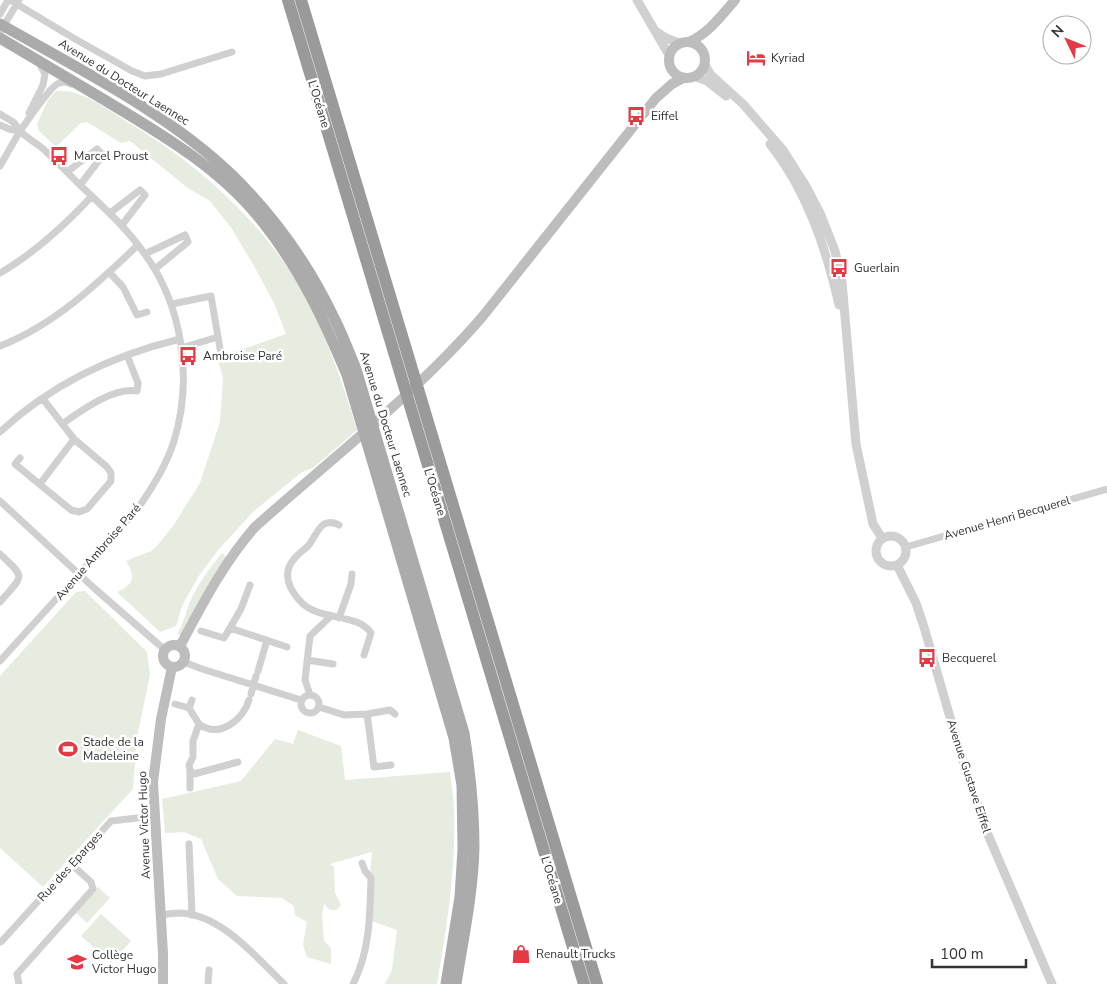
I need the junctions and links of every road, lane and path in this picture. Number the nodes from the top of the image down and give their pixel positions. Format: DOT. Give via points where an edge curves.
graph roads {
  1 [pos="288,0"];
  2 [pos="301,0"];
  3 [pos="637,0"];
  4 [pos="735,0"];
  5 [pos="13,1"];
  6 [pos="0,14"];
  7 [pos="716,22"];
  8 [pos="0,24"];
  9 [pos="653,29"];
  10 [pos="0,32"];
  11 [pos="0,38"];
  12 [pos="684,42"];
  13 [pos="232,52"];
  14 [pos="704,53"];
  15 [pos="669,55"];
  16 [pos="38,60"];
  17 [pos="704,64"];
  18 [pos="670,67"];
  19 [pos="694,76"];
  20 [pos="683,78"];
  21 [pos="656,98"];
  22 [pos="124,111"];
  23 [pos="0,114"];
  24 [pos="0,125"];
  25 [pos="20,131"];
  26 [pos="1,162"];
  27 [pos="67,172"];
  28 [pos="80,185"];
  29 [pos="92,196"];
  30 [pos="110,213"];
  31 [pos="122,225"];
  32 [pos="821,238"];
  33 [pos="138,244"];
  34 [pos="830,252"];
  35 [pos="145,254"];
  36 [pos="155,269"];
  37 [pos="109,272"];
  38 [pos="0,274"];
  39 [pos="172,304"];
  40 [pos="147,312"];
  41 [pos="846,331"];
  42 [pos="218,337"];
  43 [pos="180,339"];
  44 [pos="0,346"];
  45 [pos="181,348"];
  46 [pos="221,354"];
  47 [pos="127,355"];
  48 [pos="43,399"];
  49 [pos="62,424"];
  50 [pos="0,432"];
  51 [pos="74,439"];
  52 [pos="20,458"];
  53 [pos="40,484"];
  54 [pos="1107,489"];
  55 [pos="0,501"];
  56 [pos="339,525"];
  57 [pos="882,538"];
  58 [pos="906,546"];
  59 [pos="0,554"];
  60 [pos="897,565"];
  61 [pos="79,574"];
  62 [pos="352,574"];
  63 [pos="250,585"];
  64 [pos="0,602"];
  65 [pos="331,616"];
  66 [pos="339,618"];
  67 [pos="230,628"];
  68 [pos="201,631"];
  69 [pos="267,640"];
  70 [pos="180,646"];
  71 [pos="287,647"];
  72 [pos="165,650"];
  73 [pos="364,655"];
  74 [pos="307,660"];
  75 [pos="0,661"];
  76 [pos="184,662"];
  77 [pos="333,664"];
  78 [pos="172,667"];
  79 [pos="253,685"];
  80 [pos="310,695"];
  81 [pos="192,700"];
  82 [pos="301,700"];
  83 [pos="175,704"];
  84 [pos="319,707"];
  85 [pos="189,708"];
  86 [pos="367,714"];
  87 [pos="394,714"];
  88 [pos="199,724"];
  89 [pos="238,762"];
  90 [pos="391,765"];
  91 [pos="190,770"];
  92 [pos="190,788"];
  93 [pos="154,816"];
  94 [pos="189,844"];
  95 [pos="362,863"];
  96 [pos="72,864"];
  97 [pos="160,915"];
  98 [pos="192,915"];
  99 [pos="0,942"];
  100 [pos="209,970"];
  101 [pos="19,984"];
  102 [pos="163,984"];
  103 [pos="208,984"];
  104 [pos="284,984"];
  105 [pos="353,984"];
  106 [pos="446,984"];
  107 [pos="456,984"];
  108 [pos="584,984"];
  109 [pos="597,984"];
  110 [pos="1052,984"];
  1 -- 108 [label="highway, L’Océane"];
  2 -- 109 [label="highway, L’Océane"];
  3 -- 9 [label="street"];
  4 -- 7 [label="main road"];
  5 -- 6 [label="street"];
  5 -- 10 [label="street"];
  5 -- 13 [label="street" via="145,76"];
  7 -- 12 [label="main road" via="702,35"];
  7 -- 14 [label="main road"];
  8 -- 107 [label="main road, Avenue du Docteur Laennec" via="157,116 232,175 278,228 310,273 335,319 356,369 464,733 472,783 474,848 470,898"];
  9 -- 12 [label="street" via="666,38"];
  9 -- 15 [label="street"];
  11 -- 16 [label="main road, Avenue du Docteur Laennec"];
  12 -- 14 [label="main road" via="696,44"];
  12 -- 15 [label="main road" via="672,48"];
  14 -- 17 [label="main road"];
  15 -- 18 [label="main road"];
  16 -- 22 [label="main road, Avenue du Docteur Laennec"];
  16 -- 25 [label="street" via="44,74 43,85"];
  17 -- 19 [label="main road"];
  17 -- 41 [label="street" via="783,150 807,188 834,251 842,282"];
  18 -- 20 [label="main road"];
  18 -- 21 [label="main road"];
  19 -- 20 [label="main road"];
  19 -- 32 [label="street" via="707,81 731,100 758,128 807,205"];
  20 -- 21 [label="main road"];
  21 -- 70 [label="main road" via="483,316 430,373 255,527 230,556"];
  22 -- 25 [label="street" via="67,82 50,90"];
  22 -- 106 [label="main road, Avenue du Docteur Laennec" via="225,182 265,225 302,279 347,375 454,738 462,785 460,897"];
  23 -- 25 [label="street, Avenue Ambroise Paré" via="14,122"];
  24 -- 25 [label="street"];
  25 -- 26 [label="street"];
  25 -- 27 [label="street, Avenue Ambroise Paré"];
  27 -- 28 [label="street, Avenue Ambroise Paré"];
  27 -- 28 [label="street" via="97,149 103,155"];
  28 -- 29 [label="street, Avenue Ambroise Paré"];
  29 -- 30 [label="street, Avenue Ambroise Paré"];
  29 -- 38 [label="street" via="49,238"];
  30 -- 31 [label="street, Avenue Ambroise Paré"];
  30 -- 31 [label="street" via="140,190 145,195"];
  31 -- 33 [label="street, Avenue Ambroise Paré"];
  32 -- 34 [label="street"];
  32 -- 41 [label="street"];
  33 -- 35 [label="street, Avenue Ambroise Paré"];
  33 -- 37 [label="street"];
  35 -- 36 [label="street, Avenue Ambroise Paré"];
  35 -- 36 [label="street" via="184,235 188,242"];
  36 -- 39 [label="street, Avenue Ambroise Paré"];
  37 -- 40 [label="street" via="122,287 137,315"];
  37 -- 44 [label="street" via="50,319"];
  39 -- 42 [label="street" via="211,296"];
  39 -- 43 [label="street, Avenue Ambroise Paré"];
  41 -- 57 [label="street" via="856,444 873,524"];
  42 -- 45 [label="street"];
  42 -- 46 [label="street"];
  43 -- 45 [label="street, Avenue Ambroise Paré"];
  43 -- 47 [label="street"];
  45 -- 61 [label="street, Avenue Ambroise Paré" via="180,415 174,442 163,468 136,511"];
  47 -- 48 [label="street" via="74,379"];
  47 -- 49 [label="street" via="138,383 137,391 127,389 119,392"];
  48 -- 49 [label="street"];
  48 -- 50 [label="street"];
  49 -- 51 [label="street"];
  51 -- 53 [label="street"];
  51 -- 53 [label="street" via="108,467 111,481 87,509 79,512 71,510"];
  52 -- 53 [label="street" via="16,464"];
  54 -- 58 [label="street, Avenue Henri Becquerel"];
  55 -- 61 [label="street"];
  56 -- 65 [label="street" via="326,523 319,529 308,546 292,561 287,576 288,586 301,602"];
  57 -- 58 [label="street" via="896,536"];
  57 -- 60 [label="street" via="876,546 877,556 887,566"];
  58 -- 60 [label="street" via="906,555"];
  59 -- 64 [label="street" via="20,575"];
  60 -- 110 [label="street, Avenue Gustave Eiffel" via="916,603 986,830"];
  61 -- 72 [label="street"];
  61 -- 75 [label="street, Avenue Ambroise Paré"];
  62 -- 66 [label="street"];
  63 -- 67 [label="street"];
  65 -- 66 [label="street"];
  65 -- 74 [label="street" via="310,636"];
  66 -- 73 [label="street" via="367,627 371,633"];
  67 -- 68 [label="street" via="224,638"];
  67 -- 69 [label="street"];
  69 -- 71 [label="street"];
  69 -- 79 [label="street"];
  70 -- 72 [label="main road" via="174,645"];
  70 -- 76 [label="main road" via="185,652"];
  72 -- 78 [label="main road" via="164,660"];
  74 -- 77 [label="street"];
  74 -- 80 [label="street" via="305,680"];
  76 -- 78 [label="main road"];
  76 -- 79 [label="street"];
  78 -- 93 [label="main road, Avenue Victor Hugo" via="156,752"];
  79 -- 82 [label="street"];
  79 -- 88 [label="street" via="241,716 226,727 216,730"];
  80 -- 82 [label="street"];
  80 -- 84 [label="street" via="316,697"];
  81 -- 85 [label="street"];
  82 -- 84 [label="street" via="305,713 315,712"];
  83 -- 85 [label="street"];
  84 -- 86 [label="street" via="344,715"];
  85 -- 88 [label="street"];
  86 -- 87 [label="street" via="390,710"];
  86 -- 90 [label="street" via="374,767"];
  88 -- 91 [label="street" via="193,740"];
  89 -- 91 [label="street" via="194,774"];
  91 -- 92 [label="street"];
  93 -- 96 [label="street, Rue des Eparges" via="111,821"];
  93 -- 97 [label="main road, Avenue Victor Hugo"];
  94 -- 98 [label="street"];
  95 -- 105 [label="street" via="371,878 368,935 360,970"];
  96 -- 99 [label="street, Rue des Eparges"];
  96 -- 101 [label="street" via="91,882 93,889 17,974"];
  97 -- 98 [label="street"];
  97 -- 102 [label="main road, Avenue Victor Hugo"];
  98 -- 104 [label="street" via="213,922 239,940"];
  100 -- 103 [label="street"];
}
